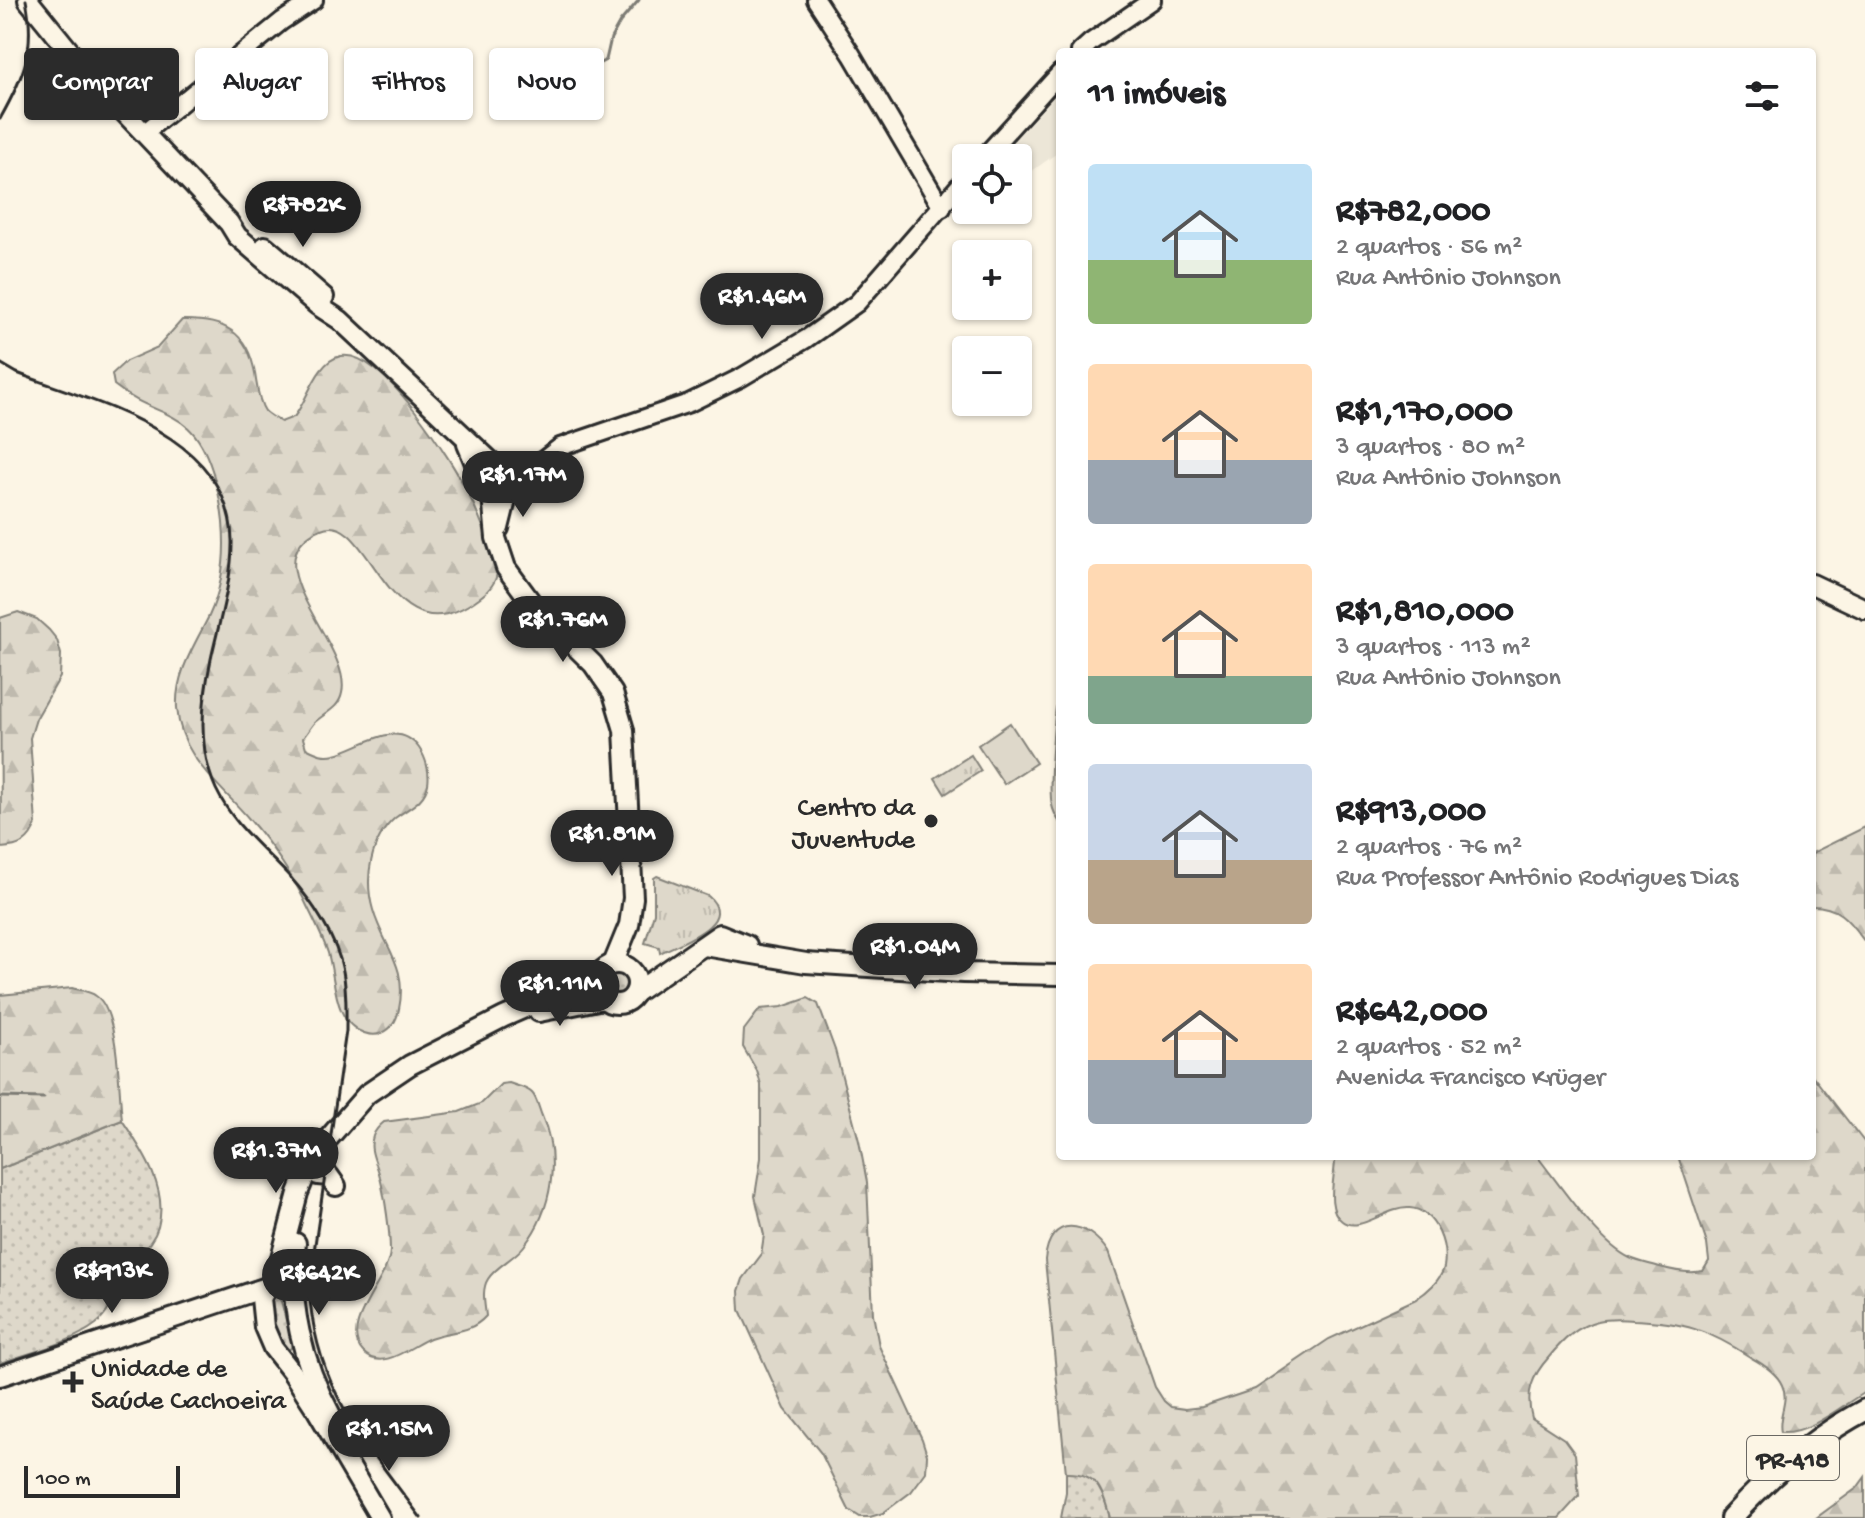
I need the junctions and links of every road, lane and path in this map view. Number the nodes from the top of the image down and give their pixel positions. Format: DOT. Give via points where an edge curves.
graph roads {
  1 [pos="28,0"];
  2 [pos="314,0"];
  3 [pos="816,0"];
  4 [pos="1152,0"];
  5 [pos="1085,48"];
  6 [pos="1056,77"];
  7 [pos="144,133"];
  8 [pos="996,144"];
  9 [pos="952,196"];
  10 [pos="942,208"];
  11 [pos="500,482"];
  12 [pos="1816,586"];
  13 [pos="1865,609"];
  14 [pos="705,946"];
  15 [pos="776,956"];
  16 [pos="621,975"];
  17 [pos="1056,975"];
  18 [pos="603,999"];
  19 [pos="331,1140"];
  20 [pos="318,1175"];
  21 [pos="336,1186"];
  22 [pos="265,1293"];
  23 [pos="293,1294"];
  24 [pos="304,1347"];
  25 [pos="278,1355"];
  26 [pos="0,1376"];
  27 [pos="1865,1410"];
  28 [pos="380,1518"];
  29 [pos="389,1518"];
  30 [pos="1731,1518"];
  1 -- 7 [label="main road"];
  2 -- 7 [label="street"];
  3 -- 10 [label="street"];
  4 -- 5 [label="street"];
  6 -- 8 [label="street"];
  7 -- 11 [label="main road" via="229,223 244,229 270,257 324,296 340,320 463,434"];
  9 -- 10 [label="street"];
  10 -- 11 [label="street" via="857,303 806,339 699,398 572,441"];
  11 -- 16 [label="main road" via="496,538 506,568 534,606 593,664 613,693 624,730 633,898"];
  12 -- 13 [label="main road"];
  14 -- 15 [label="main road"];
  14 -- 15 [label="main road" via="720,934"];
  14 -- 16 [label="main road" via="664,971"];
  15 -- 17 [label="main road" via="821,964"];
  16 -- 18 [label="main road" via="597,988"];
  16 -- 18 [label="main road" via="621,1004"];
  16 -- 19 [label="main road" via="516,1011 410,1065 367,1094"];
  18 -- 19 [label="main road" via="560,1006 509,1024 391,1090"];
  19 -- 20 [label="main road"];
  19 -- 22 [label="main road" via="313,1156 280,1265"];
  20 -- 21 [label="main road" via="329,1176"];
  20 -- 23 [label="main road" via="299,1227"];
  22 -- 23 [label="main road" via="282,1286"];
  22 -- 25 [label="main road" via="264,1327"];
  22 -- 26 [label="main road" via="238,1294"];
  23 -- 24 [label="main road"];
  24 -- 25 [label="main road" via="294,1358"];
  24 -- 29 [label="main road" via="326,1405"];
  25 -- 28 [label="main road"];
  27 -- 30 [label="highway, PR-418" via="1776,1472"];
}
